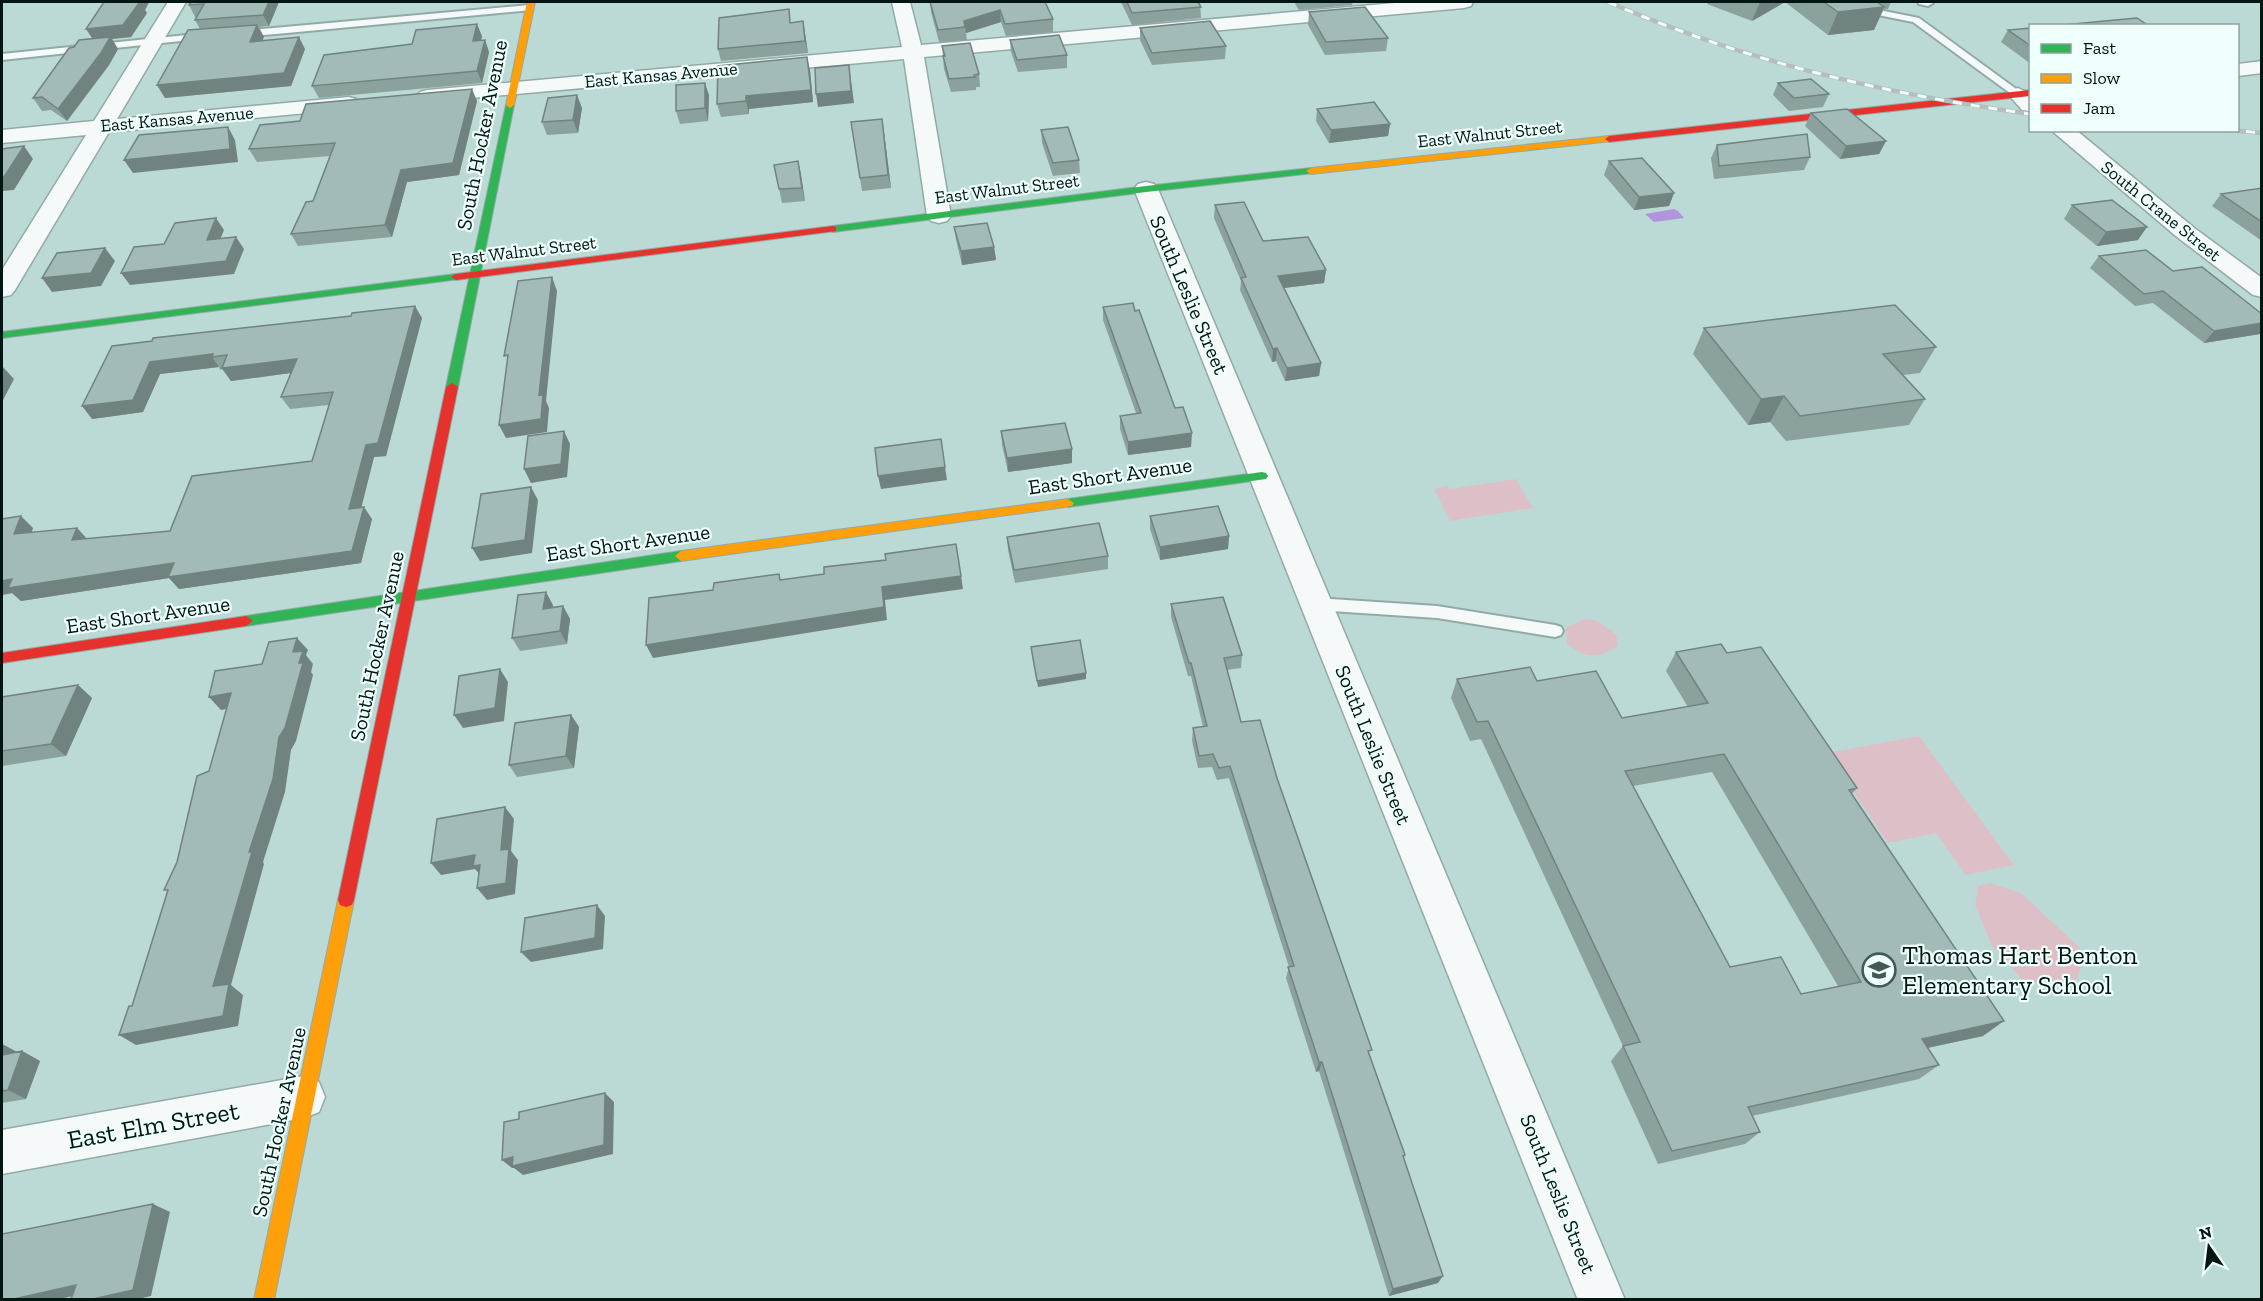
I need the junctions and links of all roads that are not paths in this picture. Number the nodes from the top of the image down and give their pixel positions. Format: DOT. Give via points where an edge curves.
graph roads {
  1 [pos="177,2"];
  2 [pos="901,2"];
  3 [pos="1267,2"];
  4 [pos="1464,2"];
  5 [pos="530,5"];
  6 [pos="1867,5"];
  7 [pos="1278,19"];
  8 [pos="224,35"];
  9 [pos="213,36"];
  10 [pos="153,40"];
  11 [pos="912,52"];
  12 [pos="2,57"];
  13 [pos="2262,67"];
  14 [pos="2239,70"];
  15 [pos="513,88"];
  16 [pos="2026,97"];
  17 [pos="407,98"];
  18 [pos="371,101"];
  19 [pos="100,127"];
  20 [pos="2064,132"];
  21 [pos="2,136"];
  22 [pos="1146,189"];
  23 [pos="939,216"];
  24 [pos="476,275"];
  25 [pos="2,290"];
  26 [pos="2262,290"];
  27 [pos="2,335"];
  28 [pos="1262,476"];
  29 [pos="409,598"];
  30 [pos="1316,604"];
  31 [pos="1555,631"];
  32 [pos="2,658"];
  33 [pos="304,1097"];
  34 [pos="2,1152"];
  35 [pos="264,1299"];
  36 [pos="1602,1299"];
  1 -- 10 [label="street"];
  2 -- 11 [label="street"];
  3 -- 7 [label="street"];
  4 -- 7 [label="street, East Kansas Avenue"];
  5 -- 8 [label="lane" via="360,25"];
  5 -- 15 [label="street, South Hocker Avenue"];
  6 -- 16 [label="lane" via="1876,12 1916,20"];
  7 -- 11 [label="street, East Kansas Avenue"];
  9 -- 10 [label="lane"];
  10 -- 12 [label="lane"];
  10 -- 19 [label="street"];
  11 -- 15 [label="street, East Kansas Avenue"];
  11 -- 23 [label="street"];
  13 -- 14 [label="street"];
  15 -- 17 [label="street, East Kansas Avenue"];
  15 -- 24 [label="street, South Hocker Avenue"];
  16 -- 22 [label="street, East Walnut Street"];
  18 -- 19 [label="street, East Kansas Avenue"];
  19 -- 21 [label="street, East Kansas Avenue"];
  19 -- 25 [label="street"];
  20 -- 26 [label="street, South Crane Street"];
  22 -- 23 [label="street, East Walnut Street"];
  22 -- 28 [label="street, South Leslie Street"];
  23 -- 24 [label="street, East Walnut Street"];
  24 -- 27 [label="street, East Walnut Street"];
  24 -- 29 [label="street, South Hocker Avenue"];
  28 -- 29 [label="street, East Short Avenue" via="646,561"];
  28 -- 30 [label="street, South Leslie Street"];
  29 -- 32 [label="street, East Short Avenue"];
  29 -- 33 [label="street, South Hocker Avenue"];
  30 -- 31 [label="lane" via="1437,612"];
  30 -- 36 [label="street, South Leslie Street"];
  33 -- 34 [label="street, East Elm Street"];
  33 -- 35 [label="street, South Hocker Avenue"];
}
